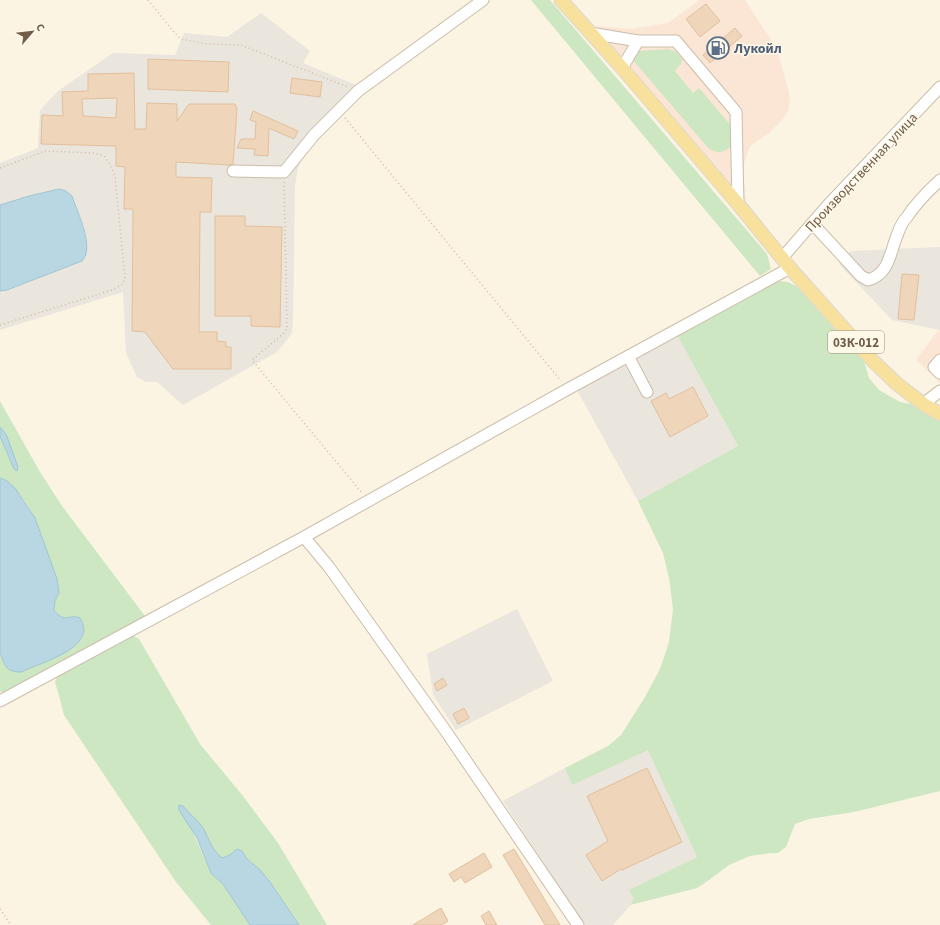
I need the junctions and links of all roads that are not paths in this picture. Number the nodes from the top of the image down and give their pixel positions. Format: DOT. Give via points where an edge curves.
graph roads {
  1 [pos="483,0"];
  2 [pos="561,0"];
  3 [pos="590,33"];
  4 [pos="638,41"];
  5 [pos="622,68"];
  6 [pos="940,87"];
  7 [pos="233,171"];
  8 [pos="940,180"];
  9 [pos="738,204"];
  10 [pos="812,223"];
  11 [pos="782,258"];
  12 [pos="790,268"];
  13 [pos="628,356"];
  14 [pos="940,360"];
  15 [pos="940,373"];
  16 [pos="940,391"];
  17 [pos="648,392"];
  18 [pos="923,404"];
  19 [pos="940,414"];
  20 [pos="304,537"];
  21 [pos="0,701"];
  22 [pos="578,925"];
  1 -- 7 [label="street" via="358,91 314,135 284,172"];
  2 -- 3 [label="main road, 03К-012"];
  3 -- 4 [label="street"];
  3 -- 5 [label="main road, 03К-012"];
  4 -- 5 [label="street"];
  4 -- 9 [label="street" via="676,40 736,112"];
  5 -- 9 [label="main road, 03К-012"];
  6 -- 10 [label="street, Производственная улица"];
  8 -- 10 [label="street" via="907,216 898,231 886,266 875,278 868,280 861,276"];
  9 -- 11 [label="main road, 03К-012"];
  10 -- 11 [label="street, Производственная улица"];
  11 -- 12 [label="main road, 03К-012"];
  12 -- 13 [label="street"];
  12 -- 18 [label="main road, 03К-012" via="872,360"];
  13 -- 17 [label="street"];
  13 -- 20 [label="street"];
  14 -- 15 [label="street" via="934,367"];
  16 -- 18 [label="street"];
  18 -- 19 [label="main road, 03К-012"];
  20 -- 21 [label="street"];
  20 -- 22 [label="street" via="436,718"];
}
